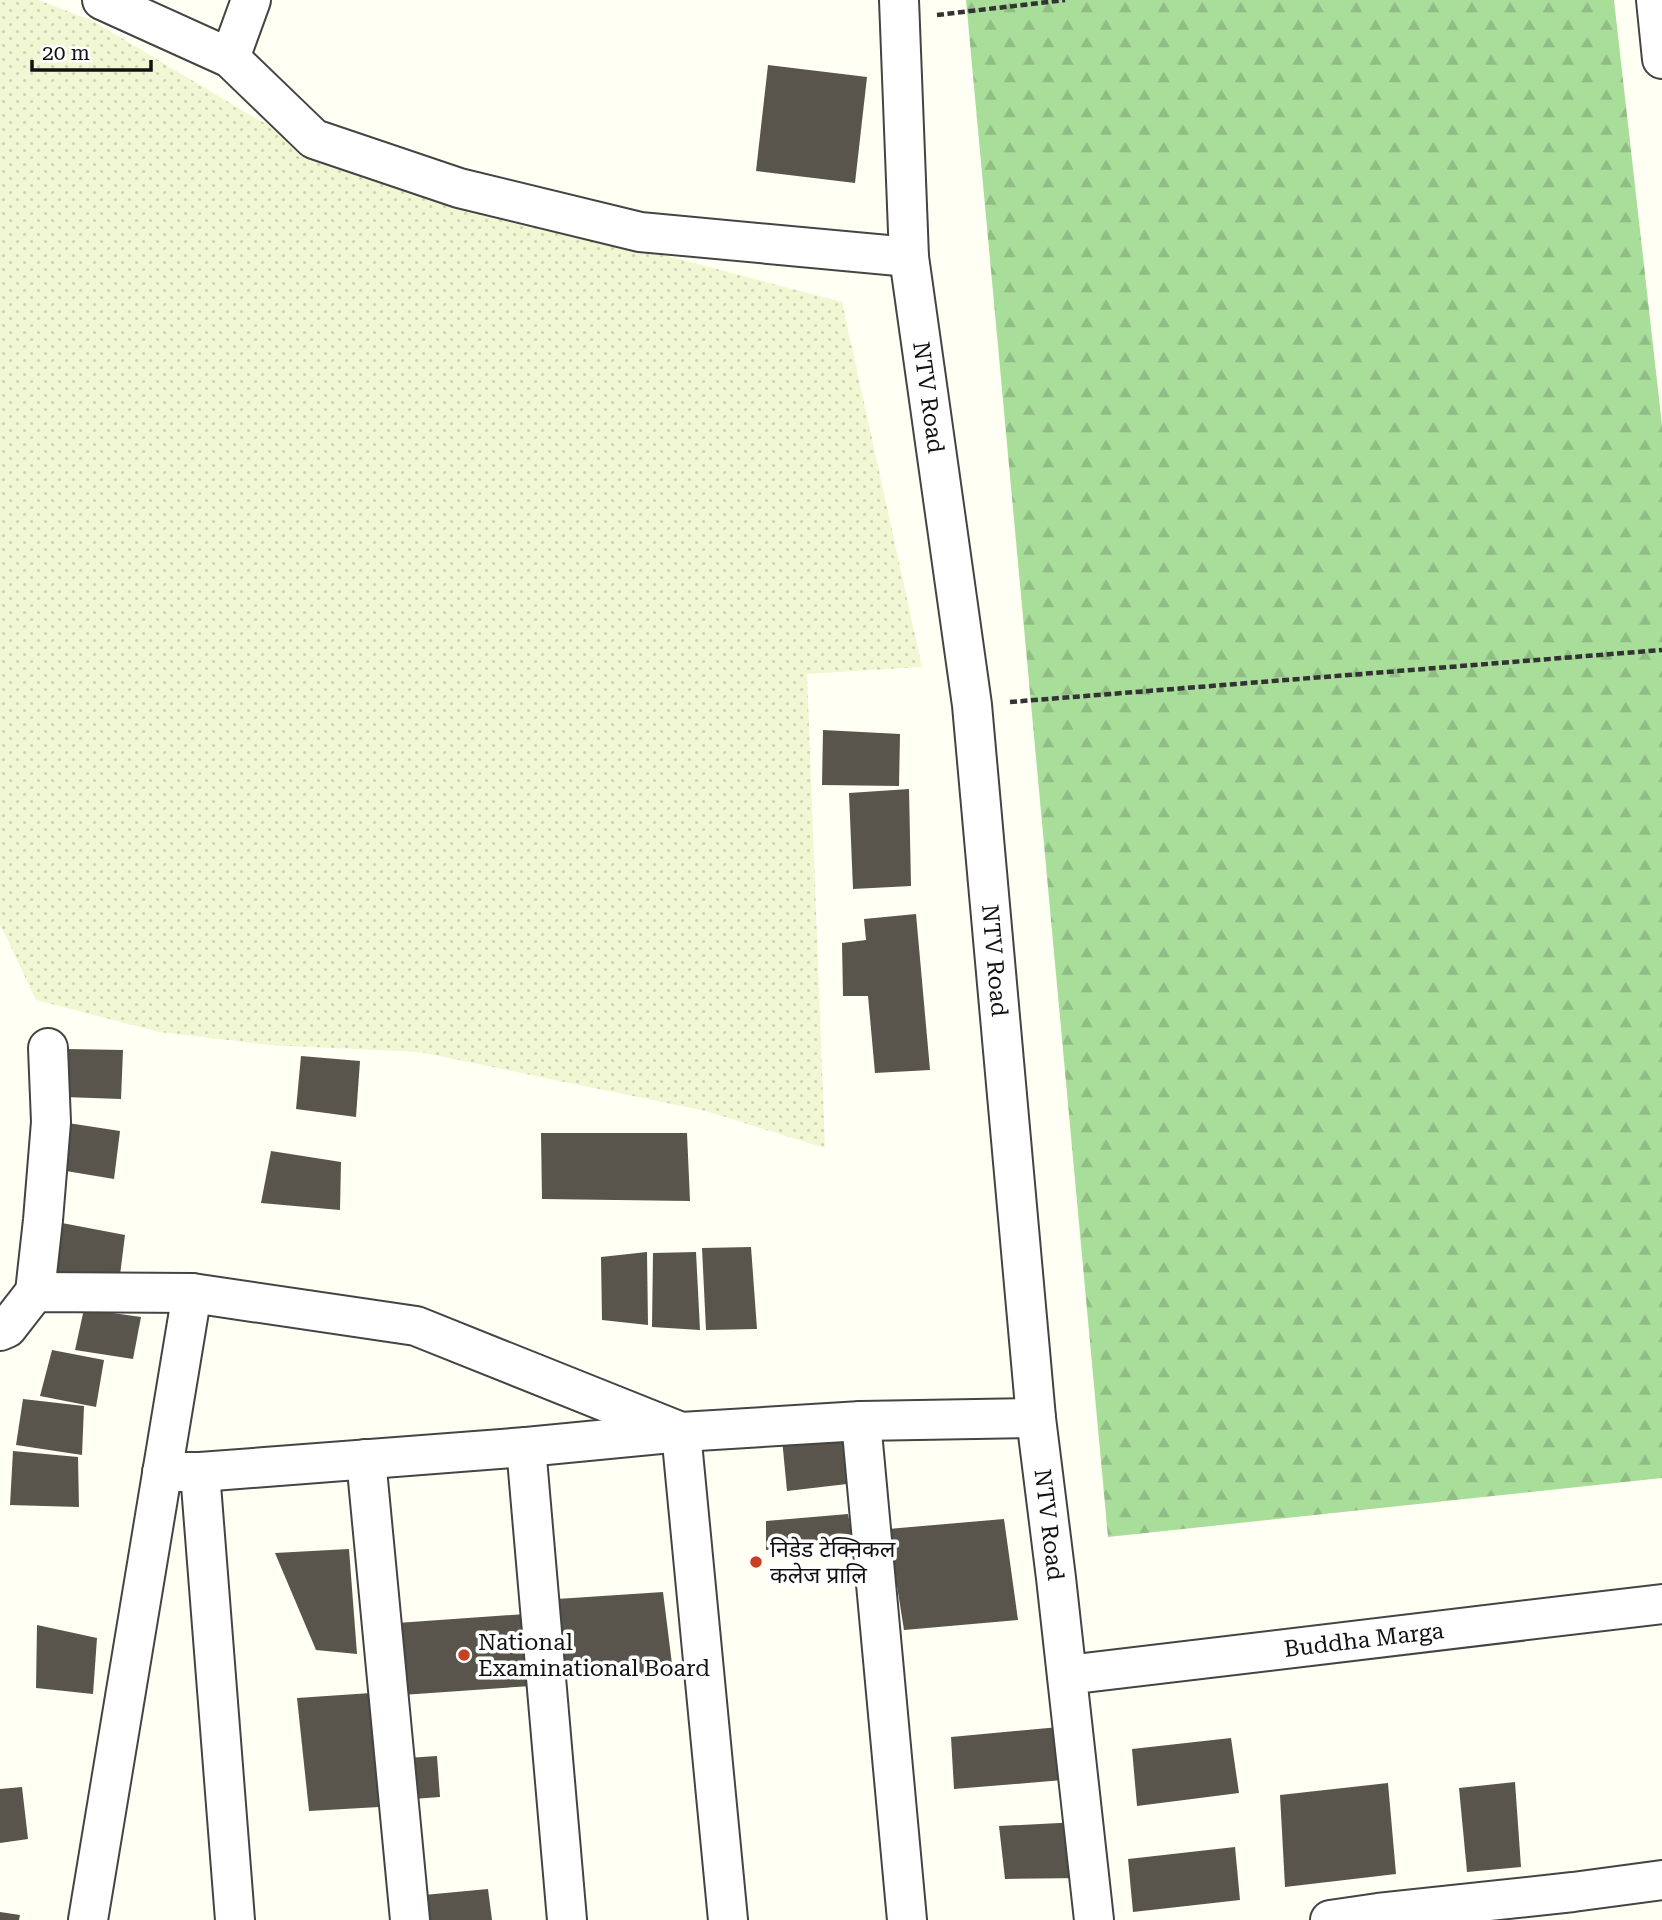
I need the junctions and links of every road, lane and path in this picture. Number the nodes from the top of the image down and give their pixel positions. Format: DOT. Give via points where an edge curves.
graph roads {
  1 [pos="102,0"];
  2 [pos="251,0"];
  3 [pos="1065,0"];
  4 [pos="1656,0"];
  5 [pos="900,9"];
  6 [pos="230,58"];
  7 [pos="1662,59"];
  8 [pos="909,257"];
  9 [pos="1662,650"];
  10 [pos="972,705"];
  11 [pos="48,1048"];
  12 [pos="35,1292"];
  13 [pos="192,1293"];
  14 [pos="0,1331"];
  15 [pos="1036,1418"];
  16 [pos="861,1421"];
  17 [pos="681,1432"];
  18 [pos="526,1447"];
  19 [pos="366,1459"];
  20 [pos="162,1472"];
  21 [pos="200,1472"];
  22 [pos="1662,1604"];
  23 [pos="1067,1675"];
  24 [pos="1662,1880"];
  25 [pos="1574,1906"];
  26 [pos="1378,1916"];
  27 [pos="88,1920"];
  28 [pos="235,1920"];
  29 [pos="410,1920"];
  30 [pos="567,1920"];
  31 [pos="728,1920"];
  32 [pos="907,1920"];
  33 [pos="1094,1920"];
  34 [pos="1330,1920"];
  1 -- 6 [label="street"];
  2 -- 6 [label="street"];
  3 -- 5 [label="path"];
  4 -- 7 [label="street"];
  5 -- 8 [label="street, NTV Road"];
  6 -- 8 [label="street" via="314,139 459,188 640,232"];
  8 -- 10 [label="street, NTV Road"];
  9 -- 10 [label="path"];
  10 -- 15 [label="street, NTV Road"];
  11 -- 12 [label="street" via="51,1122"];
  12 -- 13 [label="street"];
  12 -- 14 [label="street"];
  13 -- 17 [label="street" via="416,1326"];
  13 -- 20 [label="street"];
  15 -- 16 [label="street"];
  15 -- 23 [label="street, NTV Road"];
  16 -- 17 [label="street"];
  16 -- 32 [label="street"];
  17 -- 18 [label="street"];
  17 -- 31 [label="street"];
  18 -- 19 [label="street"];
  18 -- 30 [label="street"];
  19 -- 21 [label="street"];
  19 -- 29 [label="street"];
  20 -- 21 [label="street"];
  20 -- 27 [label="street"];
  21 -- 28 [label="street"];
  22 -- 23 [label="street, Buddha Marga"];
  23 -- 33 [label="street, NTV Road"];
  24 -- 25 [label="street"];
  25 -- 26 [label="street"];
  26 -- 34 [label="street"];
}
